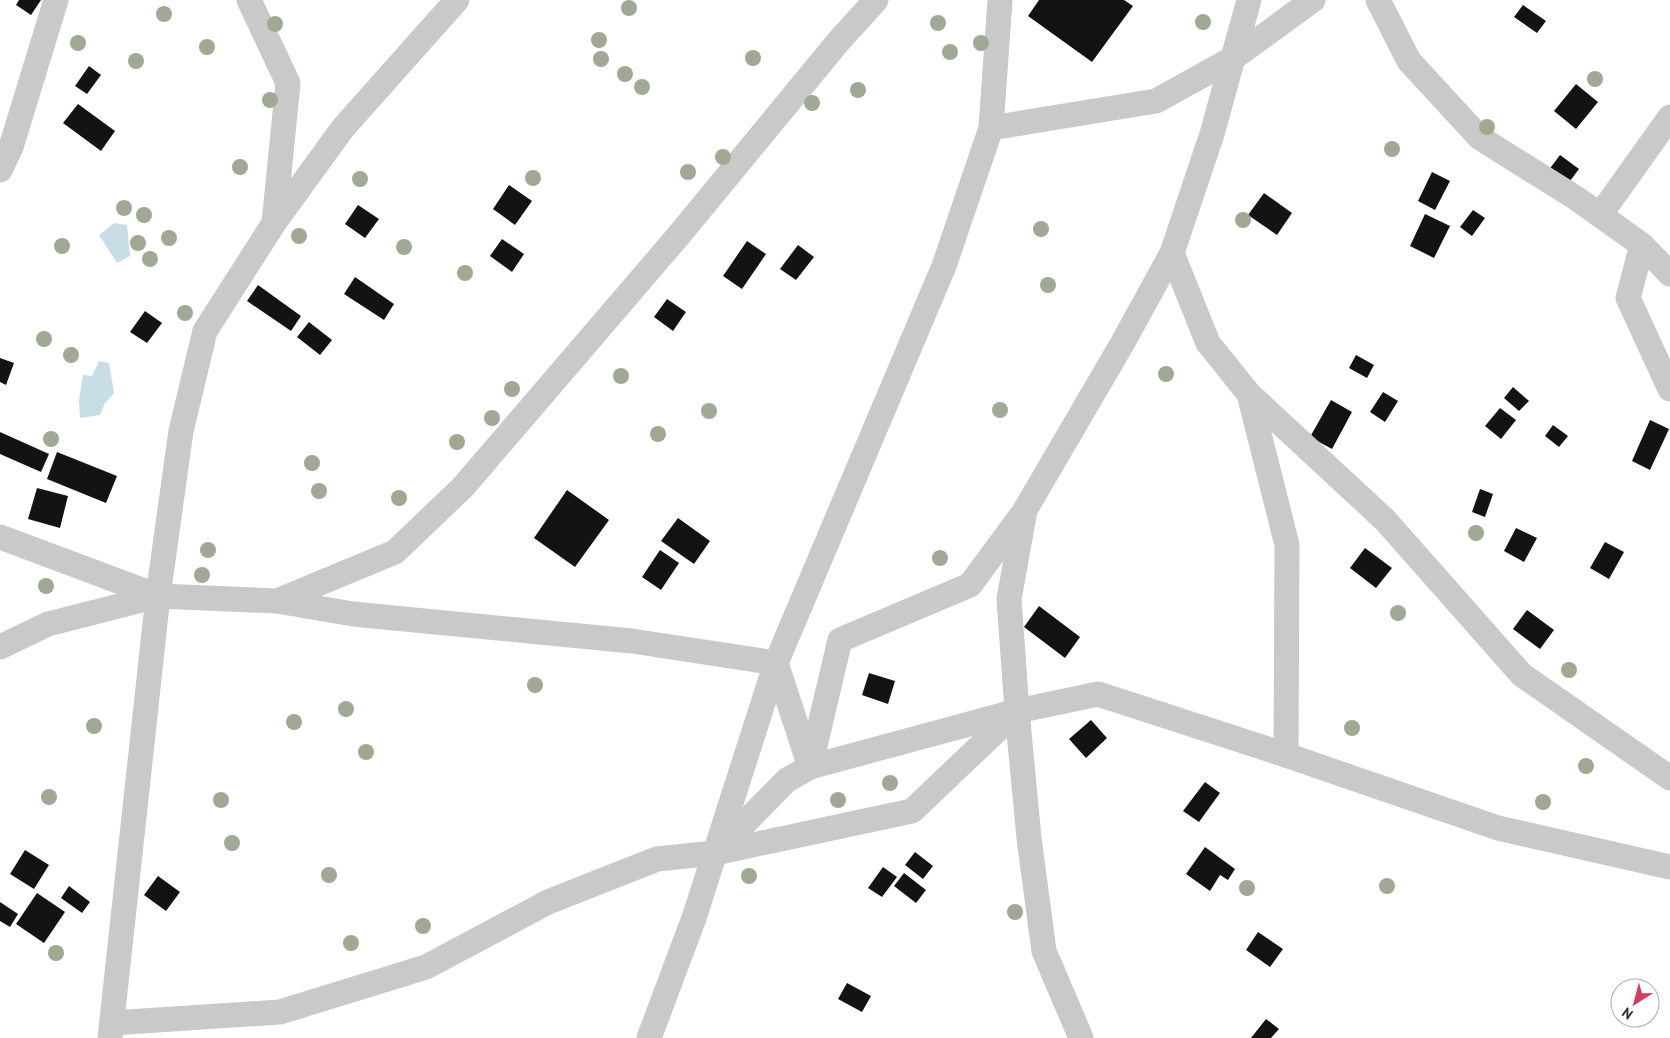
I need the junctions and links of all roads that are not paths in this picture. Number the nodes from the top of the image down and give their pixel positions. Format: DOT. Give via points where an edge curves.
graph roads {
  1 [pos="56,0"];
  2 [pos="249,0"];
  3 [pos="457,0"];
  4 [pos="876,0"];
  5 [pos="1000,0"];
  6 [pos="1249,0"];
  7 [pos="1313,0"];
  8 [pos="1378,0"];
  9 [pos="1232,59"];
  10 [pos="1670,117"];
  11 [pos="991,128"];
  12 [pos="0,170"];
  13 [pos="1600,215"];
  14 [pos="274,223"];
  15 [pos="1642,245"];
  16 [pos="1172,253"];
  17 [pos="1670,274"];
  18 [pos="1670,389"];
  19 [pos="1249,394"];
  20 [pos="1025,510"];
  21 [pos="0,537"];
  22 [pos="158,596"];
  23 [pos="277,601"];
  24 [pos="0,647"];
  25 [pos="776,663"];
  26 [pos="1017,711"];
  27 [pos="1286,755"];
  28 [pos="810,767"];
  29 [pos="1670,778"];
  30 [pos="715,853"];
  31 [pos="1670,867"];
  32 [pos="111,1030"];
  33 [pos="649,1038"];
  34 [pos="1081,1038"];
  1 -- 12 [label="street" via="11,146"];
  2 -- 14 [label="street" via="288,84"];
  3 -- 14 [label="street" via="343,128"];
  4 -- 23 [label="street" via="464,487 395,552"];
  5 -- 11 [label="street"];
  6 -- 9 [label="street"];
  7 -- 9 [label="street"];
  8 -- 13 [label="street" via="1408,61 1480,138"];
  9 -- 11 [label="street" via="1156,101"];
  9 -- 16 [label="street" via="1212,134"];
  10 -- 13 [label="street"];
  11 -- 25 [label="street" via="944,266"];
  13 -- 15 [label="street"];
  14 -- 22 [label="street" via="204,331 180,432"];
  15 -- 17 [label="street"];
  15 -- 18 [label="street" via="1628,298"];
  16 -- 19 [label="street" via="1208,343"];
  16 -- 20 [label="street"];
  19 -- 27 [label="street" via="1287,546"];
  19 -- 29 [label="street" via="1385,520 1522,675"];
  20 -- 26 [label="street" via="1009,599"];
  20 -- 28 [label="street" via="970,585 840,640"];
  21 -- 22 [label="street"];
  22 -- 23 [label="street"];
  22 -- 24 [label="street" via="48,624"];
  22 -- 32 [label="street"];
  23 -- 25 [label="street" via="353,614 632,641"];
  25 -- 28 [label="street"];
  25 -- 30 [label="street"];
  26 -- 27 [label="street" via="1098,694"];
  26 -- 28 [label="street"];
  26 -- 30 [label="street" via="912,811"];
  26 -- 34 [label="street" via="1044,951"];
  27 -- 31 [label="street" via="1498,828"];
  28 -- 30 [label="street" via="786,780"];
  30 -- 32 [label="street" via="657,860 548,902 426,967 280,1012"];
  30 -- 33 [label="street"];
}
